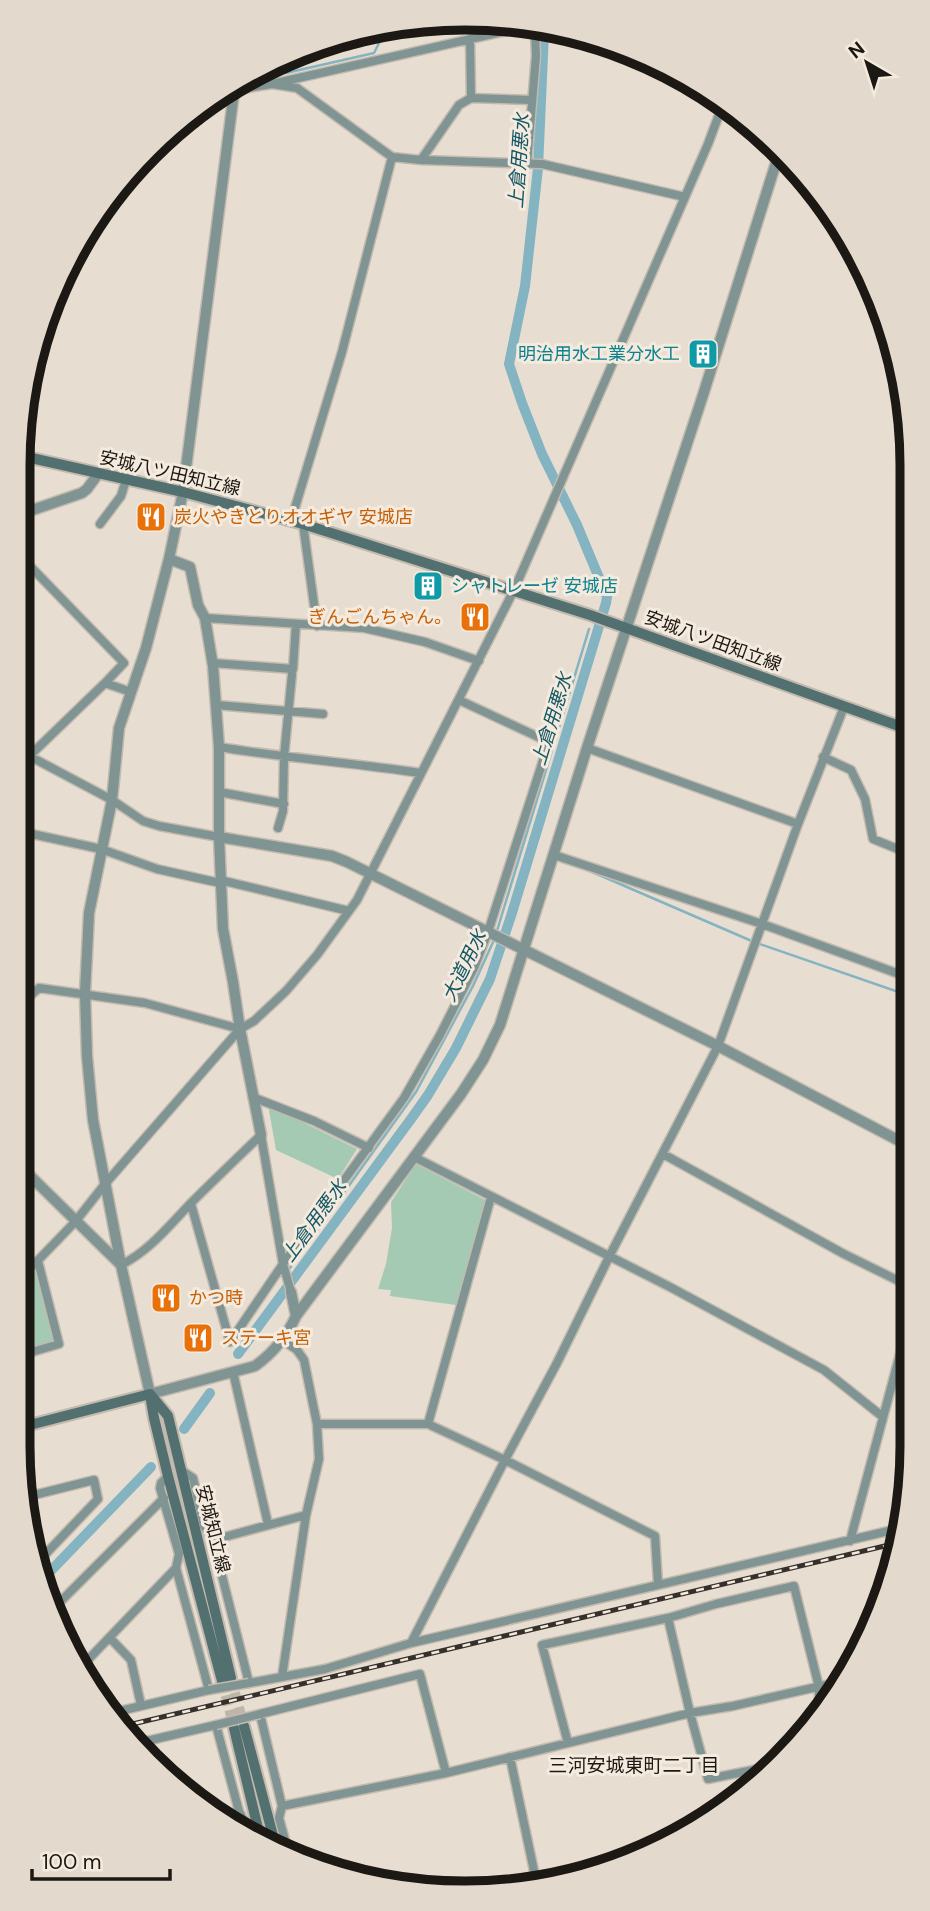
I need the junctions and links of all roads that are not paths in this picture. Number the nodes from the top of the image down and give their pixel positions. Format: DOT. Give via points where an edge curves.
graph roads {
  1 [pos="501,32"];
  2 [pos="536,36"];
  3 [pos="470,39"];
  4 [pos="272,84"];
  5 [pos="245,89"];
  6 [pos="234,96"];
  7 [pos="471,99"];
  8 [pos="531,100"];
  9 [pos="720,112"];
  10 [pos="392,156"];
  11 [pos="421,160"];
  12 [pos="777,161"];
  13 [pos="530,163"];
  14 [pos="685,197"];
  15 [pos="30,458"];
  16 [pos="98,474"];
  17 [pos="126,480"];
  18 [pos="183,492"];
  19 [pos="30,511"];
  20 [pos="291,520"];
  21 [pos="100,524"];
  22 [pos="303,524"];
  23 [pos="169,559"];
  24 [pos="30,565"];
  25 [pos="514,590"];
  26 [pos="205,618"];
  27 [pos="296,624"];
  28 [pos="317,626"];
  29 [pos="626,628"];
  30 [pos="479,661"];
  31 [pos="212,663"];
  32 [pos="291,669"];
  33 [pos="105,683"];
  34 [pos="131,692"];
  35 [pos="458,700"];
  36 [pos="216,705"];
  37 [pos="844,706"];
  38 [pos="288,711"];
  39 [pos="323,714"];
  40 [pos="900,726"];
  41 [pos="219,747"];
  42 [pos="587,748"];
  43 [pos="30,755"];
  44 [pos="30,757"];
  45 [pos="284,757"];
  46 [pos="823,757"];
  47 [pos="421,773"];
  48 [pos="219,792"];
  49 [pos="112,800"];
  50 [pos="284,804"];
  51 [pos="798,824"];
  52 [pos="278,828"];
  53 [pos="30,834"];
  54 [pos="219,837"];
  55 [pos="102,849"];
  56 [pos="900,849"];
  57 [pos="554,855"];
  58 [pos="370,873"];
  59 [pos="220,881"];
  60 [pos="349,911"];
  61 [pos="762,925"];
  62 [pos="490,933"];
  63 [pos="524,950"];
  64 [pos="900,974"];
  65 [pos="85,993"];
  66 [pos="30,996"];
  67 [pos="240,1029"];
  68 [pos="718,1046"];
  69 [pos="255,1098"];
  70 [pos="261,1135"];
  71 [pos="900,1141"];
  72 [pos="369,1148"];
  73 [pos="663,1154"];
  74 [pos="414,1157"];
  75 [pos="30,1176"];
  76 [pos="105,1184"];
  77 [pos="491,1197"];
  78 [pos="191,1204"];
  79 [pos="75,1222"];
  80 [pos="609,1257"];
  81 [pos="37,1261"];
  82 [pos="283,1264"];
  83 [pos="121,1265"];
  84 [pos="30,1268"];
  85 [pos="900,1282"];
  86 [pos="291,1292"];
  87 [pos="296,1317"];
  88 [pos="282,1340"];
  89 [pos="30,1353"];
  90 [pos="900,1354"];
  91 [pos="233,1372"];
  92 [pos="150,1394"];
  93 [pos="883,1417"];
  94 [pos="317,1424"];
  95 [pos="428,1424"];
  96 [pos="30,1425"];
  97 [pos="505,1460"];
  98 [pos="181,1470"];
  99 [pos="168,1476"];
  100 [pos="32,1495"];
  101 [pos="164,1498"];
  102 [pos="306,1515"];
  103 [pos="268,1524"];
  104 [pos="892,1531"];
  105 [pos="213,1539"];
  106 [pos="850,1541"];
  107 [pos="44,1556"];
  108 [pos="176,1568"];
  109 [pos="658,1584"];
  110 [pos="59,1603"];
  111 [pos="668,1618"];
  112 [pos="110,1638"];
  113 [pos="411,1643"];
  114 [pos="87,1661"];
  115 [pos="282,1677"];
  116 [pos="249,1683"];
  117 [pos="829,1684"];
  118 [pos="819,1687"];
  119 [pos="209,1690"];
  120 [pos="819,1699"];
  121 [pos="141,1705"];
  122 [pos="119,1710"];
  123 [pos="690,1713"];
  124 [pos="260,1714"];
  125 [pos="216,1725"];
  126 [pos="145,1741"];
  127 [pos="568,1742"];
  128 [pos="510,1757"];
  129 [pos="756,1769"];
  130 [pos="446,1773"];
  131 [pos="282,1805"];
  132 [pos="240,1815"];
  133 [pos="236,1816"];
  134 [pos="245,1822"];
  135 [pos="259,1829"];
  136 [pos="273,1836"];
  137 [pos="286,1842"];
  138 [pos="535,1876"];
  1 -- 3 [label="street"];
  2 -- 8 [label="street"];
  3 -- 4 [label="street"];
  3 -- 7 [label="street"];
  4 -- 5 [label="street"];
  4 -- 10 [label="street" via="298,88"];
  6 -- 18 [label="street"];
  7 -- 8 [label="street"];
  7 -- 11 [label="street" via="459,105"];
  8 -- 13 [label="street"];
  9 -- 14 [label="street"];
  10 -- 11 [label="street"];
  10 -- 20 [label="street" via="342,352"];
  11 -- 13 [label="street"];
  12 -- 29 [label="street"];
  13 -- 14 [label="street"];
  14 -- 25 [label="street"];
  15 -- 16 [label="main road, 安城八ツ田知立線"];
  16 -- 17 [label="main road, 安城八ツ田知立線"];
  16 -- 19 [label="street" via="82,493"];
  17 -- 18 [label="main road, 安城八ツ田知立線"];
  17 -- 21 [label="street" via="121,496"];
  18 -- 20 [label="main road, 安城八ツ田知立線"];
  18 -- 23 [label="street"];
  20 -- 22 [label="main road, 安城八ツ田知立線"];
  22 -- 25 [label="main road, 安城八ツ田知立線"];
  22 -- 28 [label="street"];
  23 -- 26 [label="street" via="190,567"];
  23 -- 34 [label="street"];
  24 -- 33 [label="street" via="124,663"];
  25 -- 29 [label="main road, 安城八ツ田知立線"];
  25 -- 30 [label="street"];
  26 -- 27 [label="street"];
  26 -- 31 [label="street"];
  27 -- 28 [label="street"];
  27 -- 32 [label="street"];
  28 -- 30 [label="street" via="364,628"];
  29 -- 37 [label="main road, 安城八ツ田知立線"];
  29 -- 42 [label="street"];
  30 -- 35 [label="street"];
  31 -- 32 [label="street"];
  31 -- 36 [label="street"];
  32 -- 38 [label="street"];
  33 -- 34 [label="street"];
  33 -- 43 [label="street"];
  34 -- 49 [label="street" via="119,728"];
  35 -- 47 [label="street"];
  35 -- 62 [label="street" via="549,742"];
  36 -- 38 [label="street"];
  36 -- 41 [label="street"];
  37 -- 40 [label="main road, 安城八ツ田知立線"];
  37 -- 46 [label="street"];
  38 -- 39 [label="street"];
  38 -- 45 [label="street"];
  41 -- 45 [label="street"];
  41 -- 48 [label="street"];
  42 -- 51 [label="street"];
  42 -- 57 [label="street"];
  44 -- 49 [label="street"];
  45 -- 47 [label="street"];
  45 -- 50 [label="street"];
  46 -- 51 [label="street"];
  46 -- 56 [label="street" via="851,770 865,799 873,839"];
  47 -- 58 [label="street"];
  48 -- 50 [label="street"];
  48 -- 54 [label="street"];
  49 -- 54 [label="street" via="151,823"];
  49 -- 55 [label="street"];
  50 -- 52 [label="street"];
  51 -- 61 [label="street"];
  53 -- 55 [label="street"];
  54 -- 58 [label="street" via="332,856"];
  54 -- 59 [label="street"];
  55 -- 59 [label="street" via="156,869"];
  55 -- 65 [label="street" via="89,913"];
  57 -- 61 [label="street"];
  57 -- 63 [label="street"];
  58 -- 60 [label="street"];
  58 -- 62 [label="street"];
  59 -- 60 [label="street"];
  59 -- 67 [label="street"];
  60 -- 67 [label="street" via="286,991"];
  61 -- 64 [label="street"];
  61 -- 68 [label="street"];
  62 -- 63 [label="street"];
  62 -- 72 [label="street" via="404,1098"];
  63 -- 68 [label="street"];
  63 -- 74 [label="street" via="483,1060"];
  65 -- 66 [label="street" via="39,988"];
  65 -- 67 [label="street" via="145,1003"];
  65 -- 76 [label="street" via="93,1120"];
  67 -- 69 [label="street"];
  67 -- 76 [label="street"];
  68 -- 71 [label="street"];
  68 -- 73 [label="street"];
  69 -- 70 [label="street"];
  69 -- 72 [label="street"];
  70 -- 78 [label="street"];
  70 -- 82 [label="street"];
  72 -- 82 [label="street"];
  73 -- 80 [label="street"];
  73 -- 85 [label="street"];
  74 -- 77 [label="street"];
  74 -- 87 [label="street"];
  75 -- 79 [label="street"];
  76 -- 79 [label="street"];
  76 -- 83 [label="street"];
  77 -- 80 [label="street"];
  77 -- 95 [label="street"];
  78 -- 82 [label="street" via="230,1342"];
  78 -- 83 [label="street" via="156,1241"];
  79 -- 81 [label="street"];
  79 -- 83 [label="street"];
  80 -- 93 [label="street" via="824,1370"];
  80 -- 97 [label="street"];
  81 -- 84 [label="street"];
  81 -- 89 [label="street" via="60,1344"];
  82 -- 86 [label="street"];
  83 -- 92 [label="street"];
  86 -- 87 [label="street"];
  87 -- 88 [label="street"];
  88 -- 91 [label="street" via="266,1359"];
  88 -- 94 [label="street" via="304,1360"];
  90 -- 93 [label="street"];
  91 -- 92 [label="street"];
  91 -- 103 [label="street"];
  92 -- 96 [label="main road"];
  92 -- 98 [label="main road, 安城知立線" via="168,1416"];
  92 -- 99 [label="main road, 安城知立線"];
  93 -- 106 [label="street"];
  94 -- 95 [label="street"];
  94 -- 102 [label="street" via="319,1459"];
  95 -- 97 [label="street"];
  97 -- 109 [label="street" via="655,1536"];
  97 -- 113 [label="street"];
  98 -- 99 [label="main road, 安城知立線" via="227,1679"];
  98 -- 105 [label="street" via="193,1478 204,1526"];
  99 -- 101 [label="street" via="160,1488"];
  100 -- 107 [label="street" via="94,1480 98,1499"];
  101 -- 108 [label="street" via="179,1554"];
  101 -- 110 [label="street"];
  102 -- 103 [label="street"];
  102 -- 115 [label="street"];
  103 -- 105 [label="street"];
  104 -- 106 [label="street"];
  105 -- 116 [label="street"];
  106 -- 109 [label="street"];
  108 -- 112 [label="street"];
  108 -- 119 [label="street"];
  109 -- 113 [label="street"];
  111 -- 118 [label="street" via="794,1586"];
  111 -- 123 [label="street"];
  111 -- 127 [label="street" via="542,1645"];
  112 -- 114 [label="street"];
  112 -- 121 [label="street" via="131,1660"];
  113 -- 115 [label="street"];
  115 -- 116 [label="street"];
  116 -- 119 [label="street, bridge"];
  117 -- 118 [label="street"];
  118 -- 120 [label="street"];
  118 -- 123 [label="street"];
  119 -- 121 [label="street"];
  121 -- 122 [label="street"];
  123 -- 127 [label="street"];
  123 -- 129 [label="street" via="708,1779"];
  124 -- 125 [label="street, bridge"];
  124 -- 130 [label="street" via="420,1674"];
  124 -- 131 [label="street"];
  125 -- 126 [label="street"];
  125 -- 132 [label="street"];
  127 -- 128 [label="street"];
  128 -- 130 [label="street"];
  128 -- 138 [label="street"];
  130 -- 131 [label="street"];
  131 -- 137 [label="street" via="279,1818"];
  132 -- 133 [label="street"];
  132 -- 134 [label="street"];
  135 -- 136 [label="main road" via="239,1727"];
}
